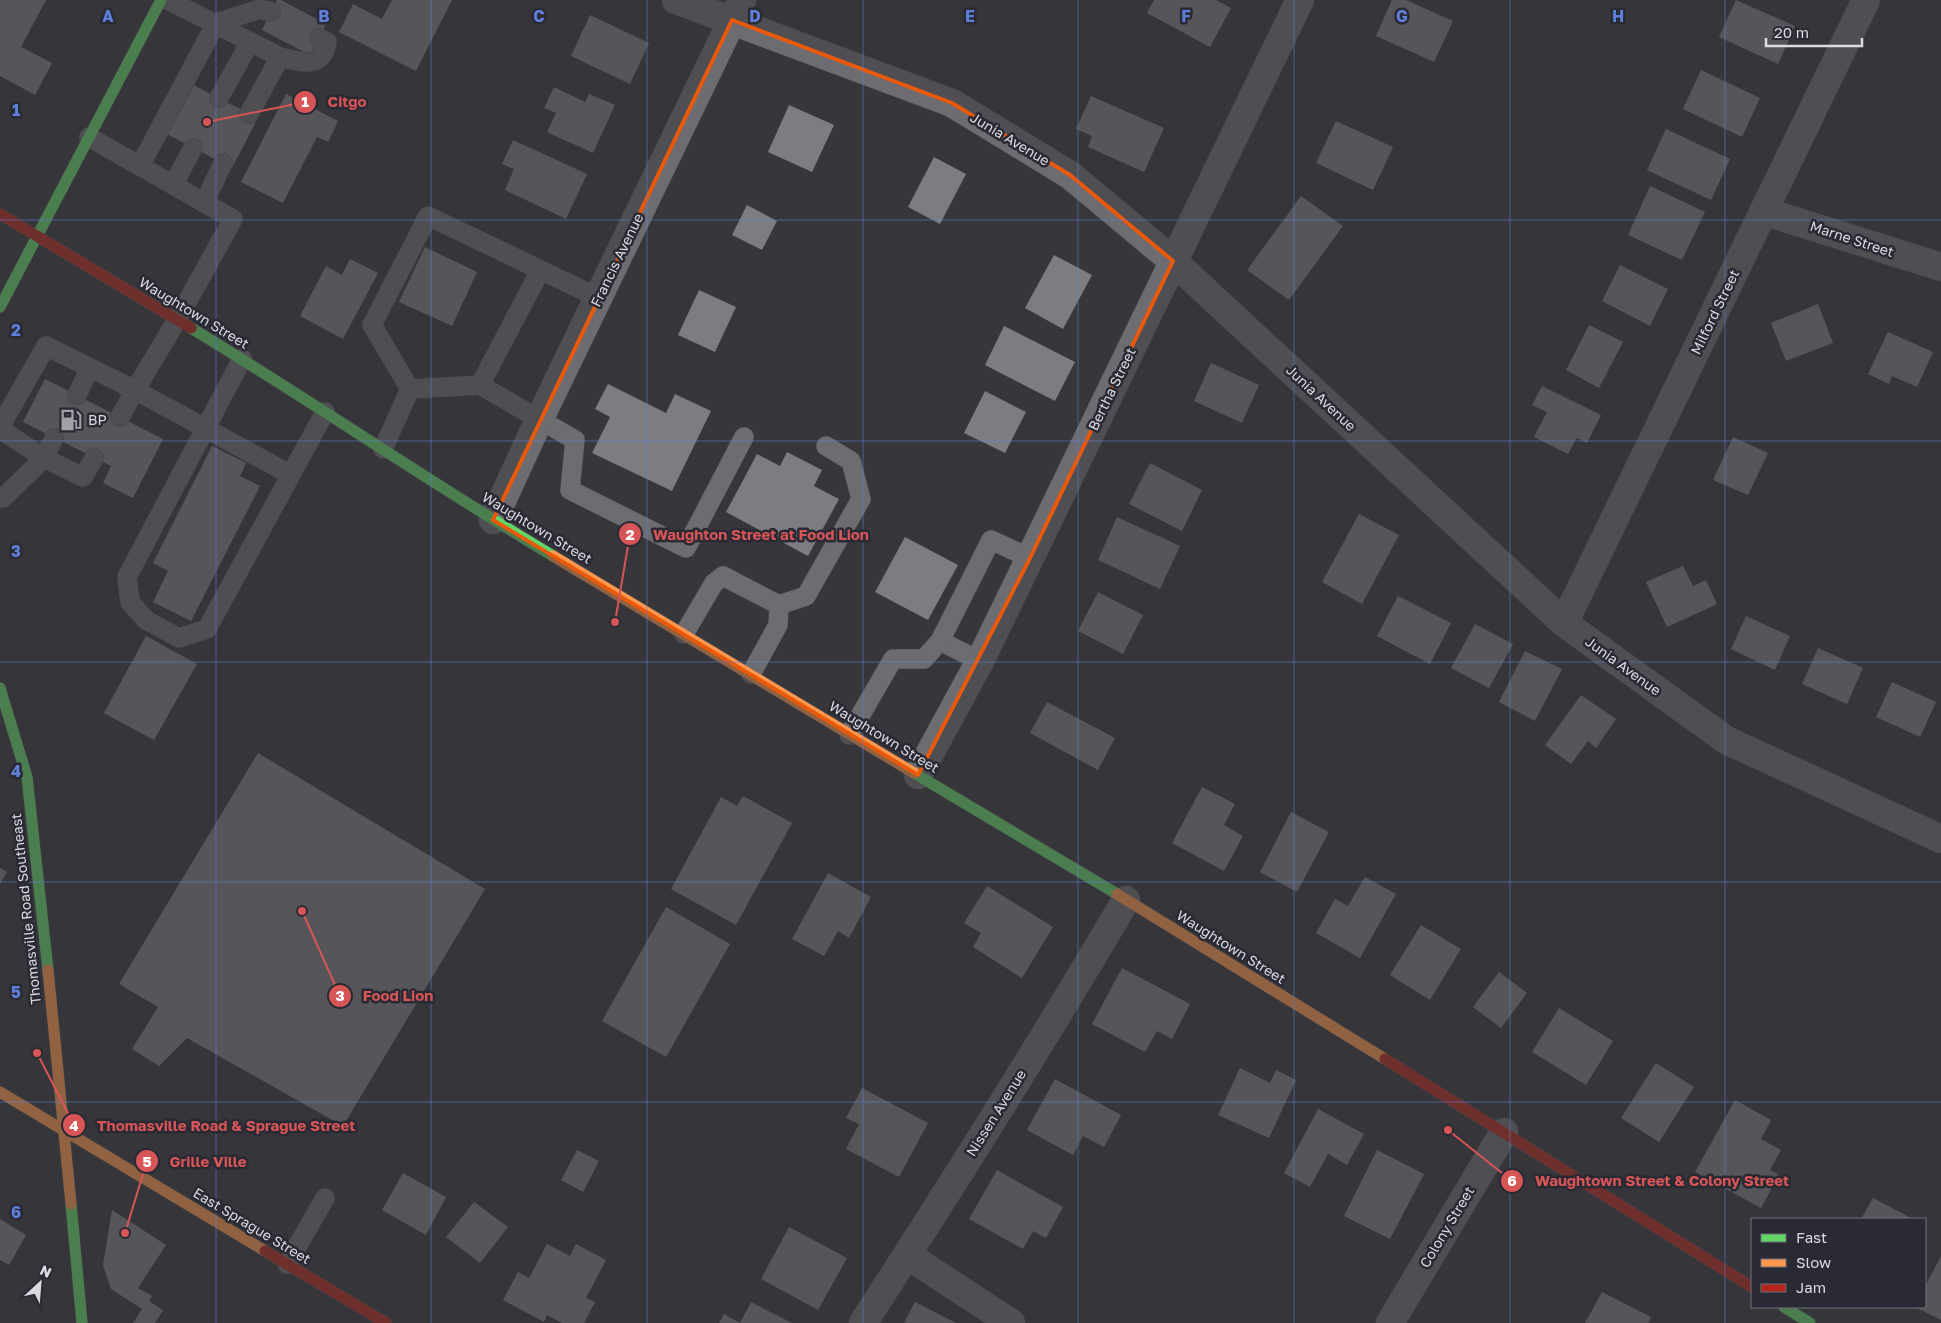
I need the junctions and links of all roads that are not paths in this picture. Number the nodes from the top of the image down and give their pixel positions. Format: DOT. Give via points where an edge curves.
graph roads {
  1 [pos="161,0"];
  2 [pos="168,0"];
  3 [pos="676,0"];
  4 [pos="1300,0"];
  5 [pos="1866,0"];
  6 [pos="737,10"];
  7 [pos="271,12"];
  8 [pos="216,23"];
  9 [pos="319,38"];
  10 [pos="250,42"];
  11 [pos="280,57"];
  12 [pos="219,98"];
  13 [pos="250,114"];
  14 [pos="89,137"];
  15 [pos="193,148"];
  16 [pos="223,163"];
  17 [pos="140,166"];
  18 [pos="173,185"];
  19 [pos="204,203"];
  20 [pos="1763,211"];
  21 [pos="0,214"];
  22 [pos="37,236"];
  23 [pos="1174,261"];
  24 [pos="1938,263"];
  25 [pos="540,271"];
  26 [pos="599,298"];
  27 [pos="0,307"];
  28 [pos="177,320"];
  29 [pos="242,358"];
  30 [pos="90,368"];
  31 [pos="480,385"];
  32 [pos="410,389"];
  33 [pos="134,390"];
  34 [pos="77,395"];
  35 [pos="325,412"];
  36 [pos="120,417"];
  37 [pos="539,420"];
  38 [pos="0,428"];
  39 [pos="206,429"];
  40 [pos="744,437"];
  41 [pos="54,438"];
  42 [pos="826,446"];
  43 [pos="383,449"];
  44 [pos="44,458"];
  45 [pos="94,458"];
  46 [pos="291,475"];
  47 [pos="0,498"];
  48 [pos="494,520"];
  49 [pos="1030,558"];
  50 [pos="779,605"];
  51 [pos="1564,624"];
  52 [pos="684,634"];
  53 [pos="940,641"];
  54 [pos="980,661"];
  55 [pos="751,674"];
  56 [pos="0,688"];
  57 [pos="849,735"];
  58 [pos="918,775"];
  59 [pos="1941,839"];
  60 [pos="1126,900"];
  61 [pos="0,1092"];
  62 [pos="65,1132"];
  63 [pos="1504,1132"];
  64 [pos="325,1198"];
  65 [pos="907,1255"];
  66 [pos="287,1264"];
  67 [pos="1751,1286"];
  68 [pos="1786,1308"];
  69 [pos="82,1323"];
  70 [pos="386,1323"];
  71 [pos="862,1323"];
  72 [pos="1011,1323"];
  73 [pos="1390,1323"];
  74 [pos="1810,1323"];
  1 -- 14 [label="main road"];
  2 -- 8 [label="lane"];
  3 -- 6 [label="street, Junia Avenue"];
  4 -- 23 [label="street, Bertha Street"];
  5 -- 20 [label="street, Milford Street"];
  6 -- 23 [label="street, Junia Avenue" via="952,103 1070,175"];
  6 -- 26 [label="street, Francis Avenue"];
  7 -- 8 [label="lane" via="260,9"];
  8 -- 10 [label="lane"];
  8 -- 17 [label="lane"];
  9 -- 11 [label="lane" via="327,42 326,50 318,60 305,63"];
  10 -- 11 [label="lane"];
  10 -- 12 [label="lane"];
  11 -- 13 [label="lane"];
  14 -- 17 [label="lane"];
  14 -- 22 [label="main road"];
  15 -- 18 [label="lane"];
  16 -- 19 [label="lane"];
  17 -- 18 [label="lane"];
  18 -- 19 [label="lane"];
  19 -- 28 [label="lane" via="233,219"];
  20 -- 24 [label="street, Marne Street"];
  20 -- 51 [label="street, Milford Street"];
  21 -- 22 [label="main road, Waughtown Street"];
  22 -- 27 [label="main road"];
  22 -- 28 [label="main road, Waughtown Street"];
  23 -- 49 [label="street, Bertha Street"];
  23 -- 51 [label="street, Junia Avenue"];
  25 -- 26 [label="lane"];
  25 -- 31 [label="lane"];
  25 -- 32 [label="lane" via="428,216 372,325"];
  26 -- 37 [label="street, Francis Avenue"];
  28 -- 29 [label="main road, Waughtown Street"];
  28 -- 33 [label="lane"];
  29 -- 35 [label="main road, Waughtown Street"];
  29 -- 39 [label="lane"];
  30 -- 33 [label="lane"];
  30 -- 34 [label="lane"];
  30 -- 38 [label="lane" via="46,346"];
  31 -- 32 [label="lane"];
  31 -- 37 [label="lane"];
  32 -- 43 [label="lane"];
  33 -- 36 [label="lane"];
  33 -- 39 [label="lane"];
  35 -- 43 [label="main road, Waughtown Street"];
  35 -- 46 [label="lane"];
  37 -- 40 [label="lane" via="576,440 570,490 686,548"];
  37 -- 48 [label="street, Francis Avenue"];
  38 -- 44 [label="lane"];
  39 -- 46 [label="lane"];
  39 -- 46 [label="lane" via="127,577 130,602 146,620 179,638 207,629"];
  41 -- 44 [label="lane"];
  42 -- 50 [label="lane" via="851,461 861,499 806,596"];
  43 -- 48 [label="main road, Waughtown Street"];
  44 -- 45 [label="lane" via="83,478"];
  44 -- 47 [label="lane"];
  48 -- 52 [label="main road, Waughtown Street"];
  49 -- 53 [label="lane" via="991,540"];
  49 -- 54 [label="street, Bertha Street"];
  50 -- 52 [label="lane" via="723,576 714,583"];
  50 -- 55 [label="lane" via="778,624"];
  51 -- 59 [label="street, Junia Avenue" via="1726,740"];
  52 -- 55 [label="main road, Waughtown Street"];
  53 -- 54 [label="lane"];
  53 -- 57 [label="lane" via="924,659 893,659"];
  54 -- 58 [label="street, Bertha Street"];
  55 -- 57 [label="main road, Waughtown Street"];
  56 -- 62 [label="main road, Thomasville Road Southeast" via="27,777"];
  57 -- 58 [label="main road, Waughtown Street"];
  58 -- 60 [label="main road, Waughtown Street"];
  60 -- 63 [label="main road, Waughtown Street"];
  60 -- 65 [label="street, Nissen Avenue"];
  61 -- 62 [label="main road, East Sprague Street"];
  62 -- 66 [label="main road, East Sprague Street"];
  62 -- 69 [label="main road, Thomasville Road Southeast"];
  63 -- 67 [label="main road, Waughtown Street"];
  63 -- 73 [label="street, Colony Street"];
  64 -- 66 [label="lane"];
  65 -- 71 [label="street, Nissen Avenue"];
  65 -- 72 [label="street"];
  66 -- 70 [label="main road, East Sprague Street"];
  68 -- 74 [label="main road"];
}
